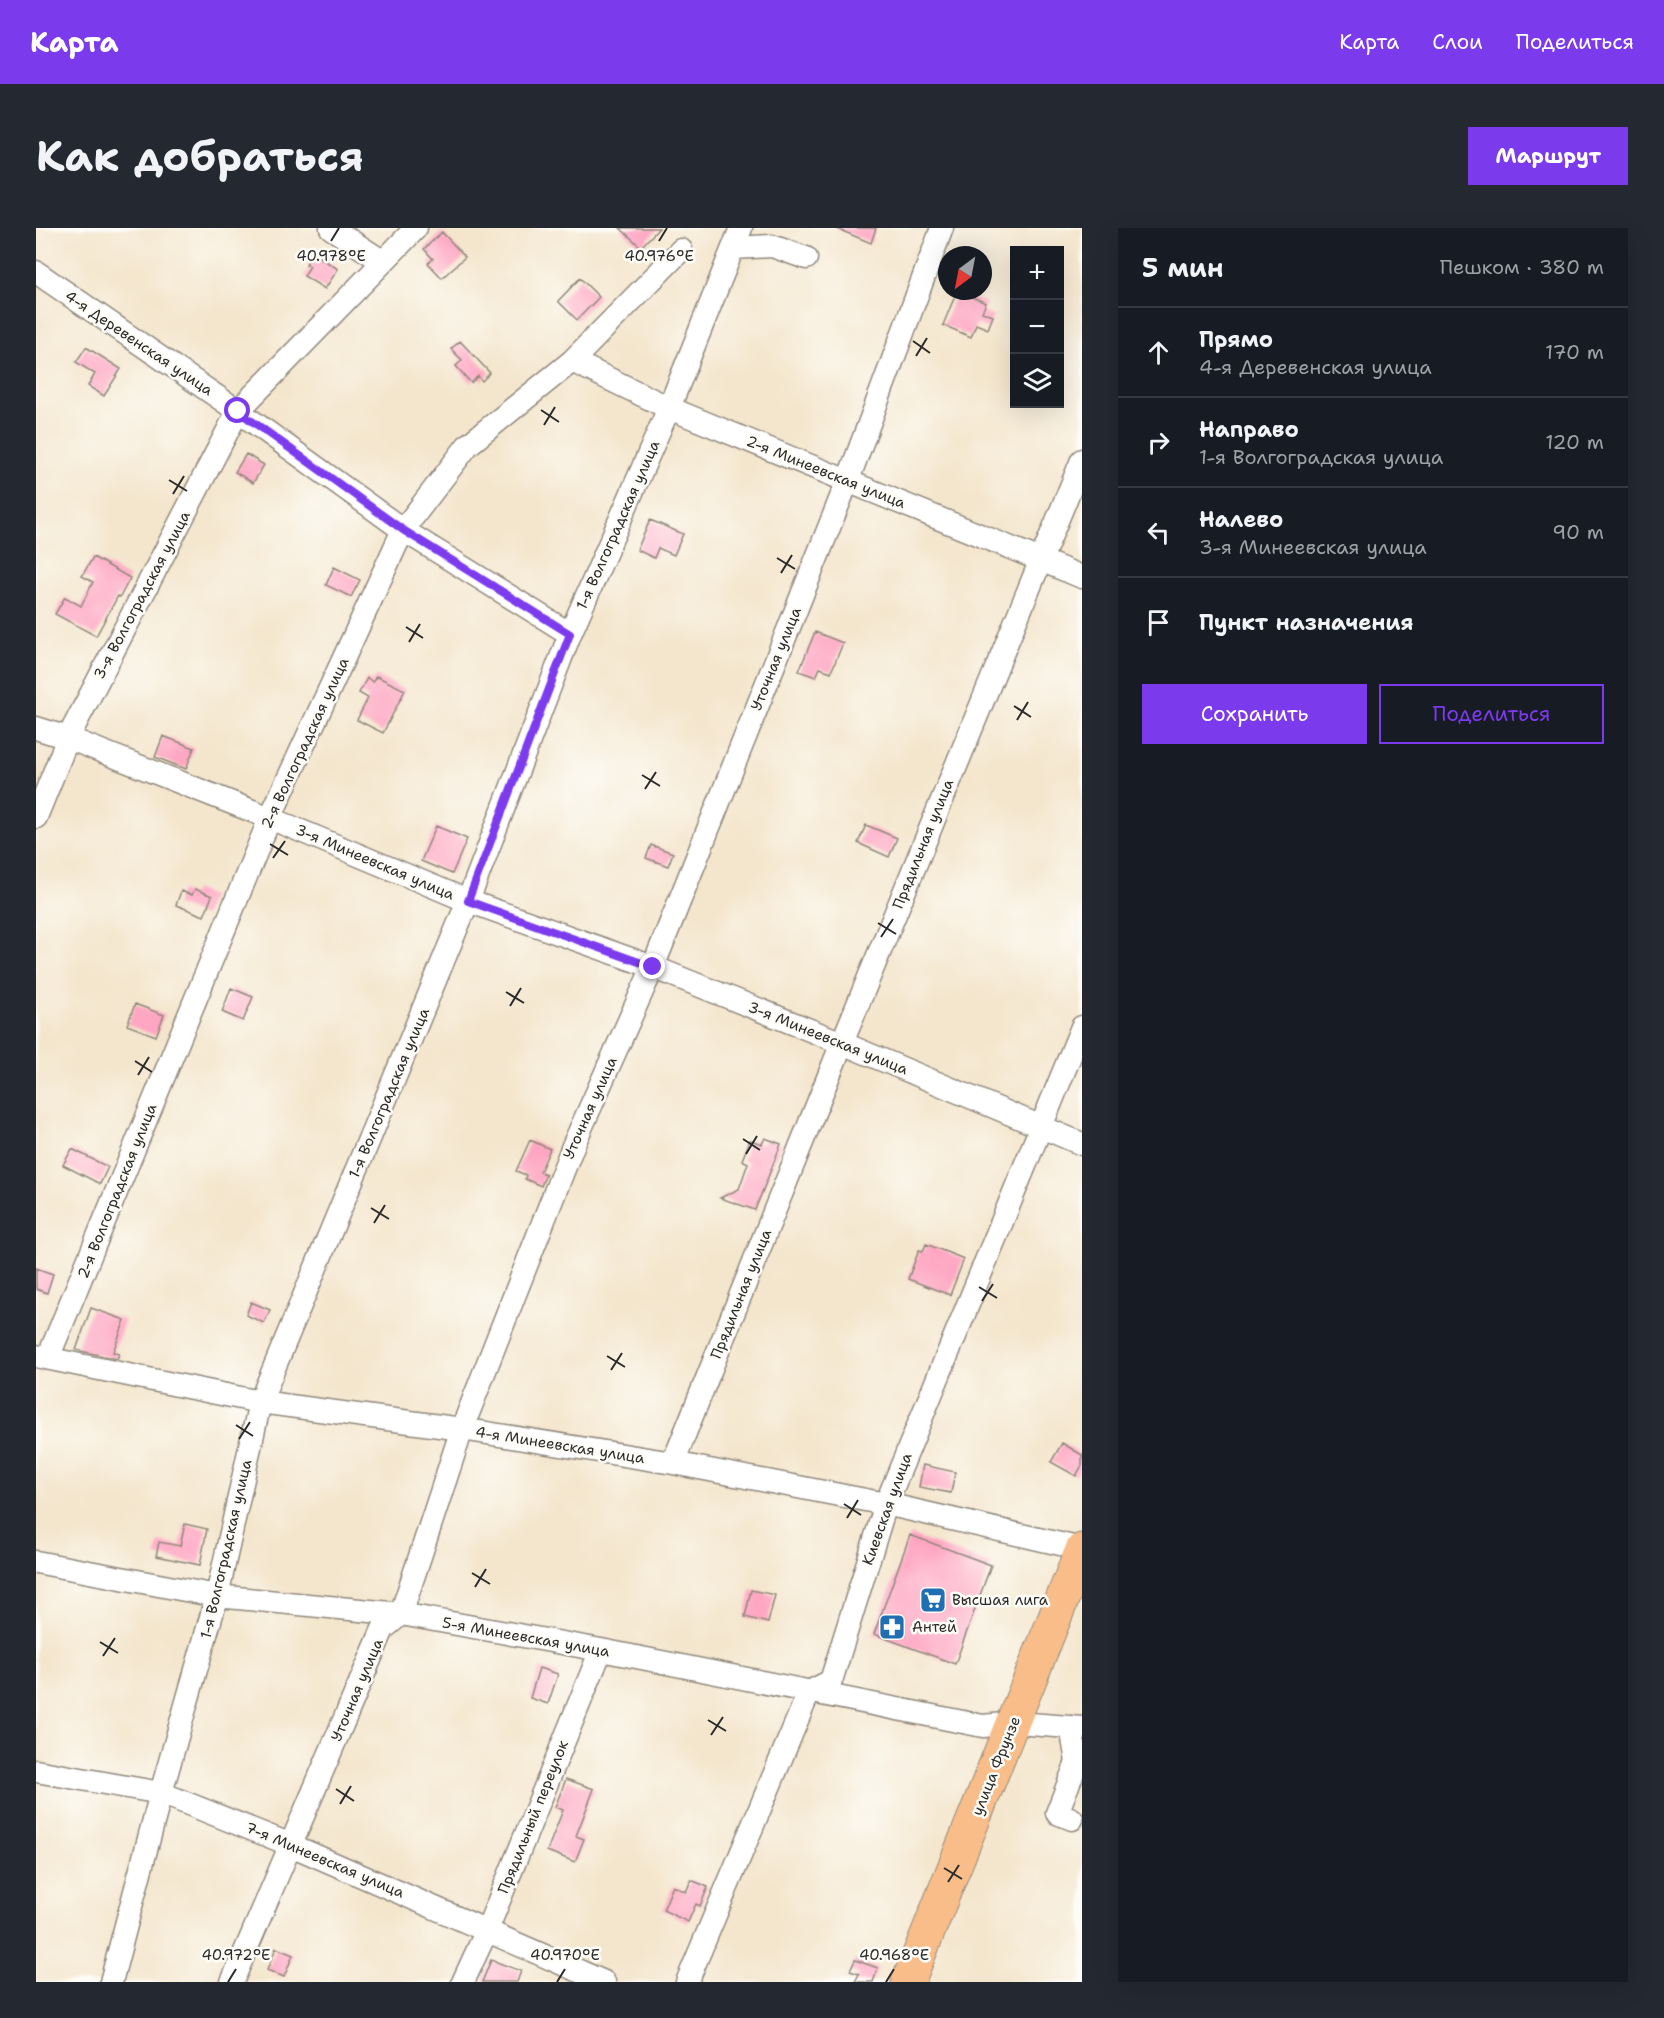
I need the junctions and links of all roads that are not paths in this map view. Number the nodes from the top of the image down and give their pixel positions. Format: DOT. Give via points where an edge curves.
graph roads {
  1 [pos="331,228"];
  2 [pos="416,228"];
  3 [pos="942,228"];
  4 [pos="737,238"];
  5 [pos="681,250"];
  6 [pos="806,258"];
  7 [pos="382,261"];
  8 [pos="36,272"];
  9 [pos="572,361"];
  10 [pos="669,408"];
  11 [pos="238,411"];
  12 [pos="1082,460"];
  13 [pos="848,480"];
  14 [pos="403,530"];
  15 [pos="1040,559"];
  16 [pos="1082,577"];
  17 [pos="570,634"];
  18 [pos="36,728"];
  19 [pos="68,738"];
  20 [pos="36,817"];
  21 [pos="270,818"];
  22 [pos="468,901"];
  23 [pos="653,967"];
  24 [pos="1082,1027"];
  25 [pos="842,1043"];
  26 [pos="1041,1125"];
  27 [pos="1082,1143"];
  28 [pos="42,1357"];
  29 [pos="260,1402"];
  30 [pos="462,1429"];
  31 [pos="673,1463"];
  32 [pos="886,1504"];
  33 [pos="1082,1550"];
  34 [pos="36,1562"];
  35 [pos="217,1596"];
  36 [pos="1082,1596"];
  37 [pos="401,1614"];
  38 [pos="601,1650"];
  39 [pos="809,1692"];
  40 [pos="1022,1723"];
  41 [pos="1077,1727"];
  42 [pos="36,1771"];
  43 [pos="161,1793"];
  44 [pos="1072,1819"];
  45 [pos="291,1845"];
  46 [pos="487,1930"];
  47 [pos="111,1982"];
  48 [pos="232,1982"];
  49 [pos="463,1982"];
  50 [pos="604,1982"];
  51 [pos="687,1982"];
  52 [pos="908,1982"];
  53 [pos="926,1982"];
  1 -- 7 [label="street"];
  2 -- 7 [label="street, 3-я Волгоградская улица"];
  3 -- 13 [label="street, Уточная улица"];
  4 -- 6 [label="street"];
  4 -- 10 [label="street, 1-я Волгоградская улица"];
  5 -- 9 [label="street, 2-я Волгоградская улица"];
  7 -- 11 [label="street, 3-я Волгоградская улица"];
  8 -- 11 [label="street, 4-я Деревенская улица"];
  9 -- 10 [label="street, 2-я Минеевская улица"];
  9 -- 14 [label="street, 2-я Волгоградская улица" via="468,445"];
  10 -- 13 [label="street, 2-я Минеевская улица"];
  10 -- 17 [label="street, 1-я Волгоградская улица"];
  11 -- 14 [label="street, 4-я Деревенская улица"];
  11 -- 19 [label="street, 3-я Волгоградская улица"];
  12 -- 15 [label="street, Прядильная улица"];
  13 -- 15 [label="street, 2-я Минеевская улица"];
  13 -- 23 [label="street, Уточная улица"];
  14 -- 17 [label="street, 4-я Деревенская улица"];
  14 -- 21 [label="street, 2-я Волгоградская улица"];
  15 -- 16 [label="street, 2-я Минеевская улица"];
  15 -- 25 [label="street, Прядильная улица"];
  17 -- 22 [label="street, 1-я Волгоградская улица"];
  18 -- 19 [label="street, 3-я Минеевская улица"];
  19 -- 20 [label="street, 3-я Волгоградская улица"];
  19 -- 21 [label="street, 3-я Минеевская улица"];
  21 -- 22 [label="street, 3-я Минеевская улица"];
  21 -- 28 [label="street, 2-я Волгоградская улица"];
  22 -- 23 [label="street, 3-я Минеевская улица"];
  22 -- 29 [label="street, 1-я Волгоградская улица"];
  23 -- 25 [label="street, 3-я Минеевская улица"];
  23 -- 30 [label="street, Уточная улица" via="573,1146"];
  24 -- 26 [label="street, Киевская улица"];
  25 -- 26 [label="street, 3-я Минеевская улица"];
  25 -- 31 [label="street, Прядильная улица"];
  26 -- 27 [label="street, 3-я Минеевская улица"];
  26 -- 32 [label="street, Киевская улица"];
  28 -- 29 [label="street, 4-я Минеевская улица"];
  29 -- 30 [label="street, 4-я Минеевская улица"];
  29 -- 35 [label="street, 1-я Волгоградская улица"];
  30 -- 31 [label="street, 4-я Минеевская улица"];
  30 -- 37 [label="street, Уточная улица"];
  31 -- 32 [label="street, 4-я Минеевская улица"];
  32 -- 33 [label="street, 4-я Минеевская улица"];
  32 -- 39 [label="street, Киевская улица" via="831,1681"];
  33 -- 40 [label="highway, улица Фрунзе"];
  34 -- 35 [label="street, 5-я Минеевская улица"];
  35 -- 37 [label="street, 5-я Минеевская улица"];
  35 -- 43 [label="street, 1-я Волгоградская улица"];
  36 -- 40 [label="highway, улица Фрунзе"];
  37 -- 38 [label="street, 5-я Минеевская улица"];
  37 -- 45 [label="street, Уточная улица" via="383,1629"];
  38 -- 39 [label="street, 5-я Минеевская улица"];
  38 -- 46 [label="street, Прядильный переулок"];
  39 -- 40 [label="street, 5-я Минеевская улица" via="983,1726"];
  39 -- 51 [label="street"];
  40 -- 41 [label="street, 5-я Минеевская улица"];
  40 -- 52 [label="highway, улица Фрунзе"];
  40 -- 53 [label="highway, улица Фрунзе"];
  41 -- 44 [label="street" via="1077,1762 1057,1813"];
  42 -- 43 [label="street, 7-я Минеевская улица"];
  43 -- 45 [label="street, 7-я Минеевская улица"];
  43 -- 47 [label="street, 1-я Волгоградская улица"];
  45 -- 46 [label="street, 7-я Минеевская улица"];
  45 -- 48 [label="street, Уточная улица"];
  46 -- 49 [label="street, Прядильный переулок"];
  46 -- 50 [label="street, 7-я Минеевская улица"];
}
